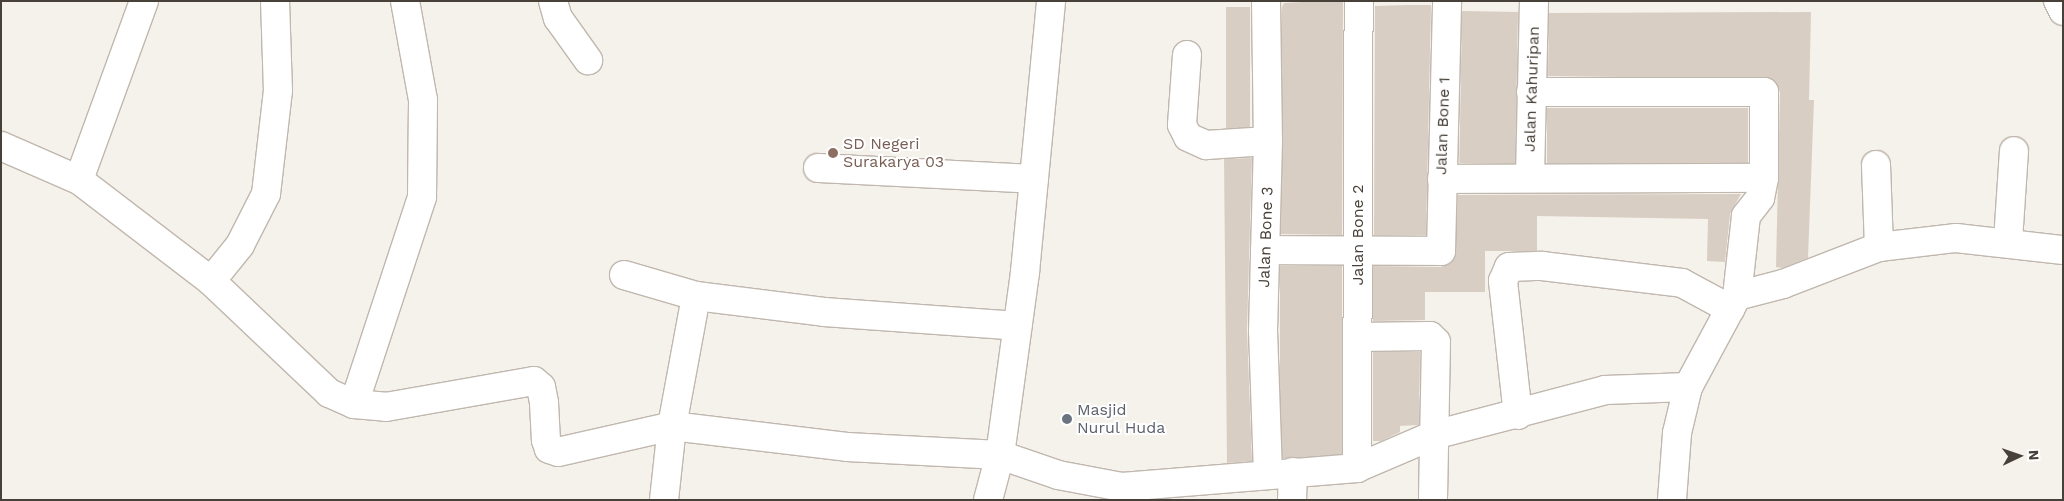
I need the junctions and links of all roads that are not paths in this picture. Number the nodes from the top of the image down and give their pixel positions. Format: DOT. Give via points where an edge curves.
graph roads {
  1 [pos="144,1"];
  2 [pos="275,1"];
  3 [pos="405,1"];
  4 [pos="554,1"];
  5 [pos="1051,1"];
  6 [pos="1266,1"];
  7 [pos="1359,1"];
  8 [pos="1447,1"];
  9 [pos="1534,1"];
  10 [pos="2058,1"];
  11 [pos="2063,11"];
  12 [pos="1186,56"];
  13 [pos="588,60"];
  14 [pos="1531,92"];
  15 [pos="1268,141"];
  16 [pos="1,146"];
  17 [pos="2014,151"];
  18 [pos="1876,165"];
  19 [pos="818,168"];
  20 [pos="1530,177"];
  21 [pos="1764,178"];
  22 [pos="1442,179"];
  23 [pos="79,180"];
  24 [pos="1034,180"];
  25 [pos="2008,241"];
  26 [pos="1357,248"];
  27 [pos="1878,248"];
  28 [pos="1265,250"];
  29 [pos="2063,250"];
  30 [pos="624,275"];
  31 [pos="211,281"];
  32 [pos="696,296"];
  33 [pos="1734,303"];
  34 [pos="1017,326"];
  35 [pos="1357,337"];
  36 [pos="1688,387"];
  37 [pos="354,404"];
  38 [pos="1518,415"];
  39 [pos="672,426"];
  40 [pos="1434,435"];
  41 [pos="1000,455"];
  42 [pos="1357,468"];
  43 [pos="1280,472"];
  44 [pos="1152,493"];
  45 [pos="664,500"];
  46 [pos="988,500"];
  47 [pos="1292,500"];
  48 [pos="1433,500"];
  49 [pos="1672,500"];
  1 -- 23 [label="street"];
  2 -- 31 [label="street" via="278,91 266,194 240,245"];
  3 -- 37 [label="street" via="423,100 422,197"];
  4 -- 13 [label="street" via="558,18"];
  5 -- 24 [label="street"];
  6 -- 15 [label="street, Jalan Bone 3"];
  7 -- 26 [label="street, Jalan Bone 2"];
  8 -- 22 [label="street, Jalan Bone 1"];
  9 -- 14 [label="street, Jalan Kahuripan"];
  10 -- 11 [label="street"];
  12 -- 15 [label="street" via="1182,125 1188,137 1206,145"];
  14 -- 20 [label="street, Jalan Kahuripan"];
  14 -- 21 [label="street" via="1764,92"];
  15 -- 28 [label="street, Jalan Bone 3"];
  16 -- 23 [label="street"];
  17 -- 25 [label="street"];
  18 -- 27 [label="street"];
  19 -- 24 [label="street"];
  20 -- 21 [label="street"];
  20 -- 22 [label="street"];
  21 -- 33 [label="street" via="1760,198 1746,216"];
  22 -- 26 [label="street, Jalan Bone 1" via="1441,251"];
  23 -- 31 [label="street"];
  24 -- 34 [label="street"];
  25 -- 27 [label="street" via="1956,238"];
  25 -- 29 [label="street"];
  26 -- 28 [label="street"];
  26 -- 35 [label="street, Jalan Bone 2"];
  27 -- 33 [label="street"];
  28 -- 43 [label="street, Jalan Bone 3"];
  30 -- 32 [label="street"];
  31 -- 37 [label="street" via="329,393"];
  32 -- 34 [label="street" via="824,312"];
  32 -- 39 [label="street"];
  33 -- 36 [label="street"];
  33 -- 38 [label="street" via="1682,283 1542,266 1509,267 1503,281"];
  34 -- 41 [label="street"];
  35 -- 40 [label="street" via="1434,338"];
  35 -- 42 [label="street, Jalan Bone 2"];
  36 -- 38 [label="street" via="1605,390"];
  36 -- 49 [label="street" via="1677,433"];
  37 -- 39 [label="street" via="386,407 534,381 542,395 549,449 558,452"];
  38 -- 40 [label="street"];
  39 -- 41 [label="street" via="847,447"];
  39 -- 45 [label="street"];
  40 -- 42 [label="street"];
  40 -- 48 [label="street"];
  41 -- 44 [label="street" via="1058,475"];
  41 -- 46 [label="street"];
  42 -- 43 [label="street"];
  43 -- 44 [label="street"];
  43 -- 47 [label="street, Jalan Bone 3"];
}
